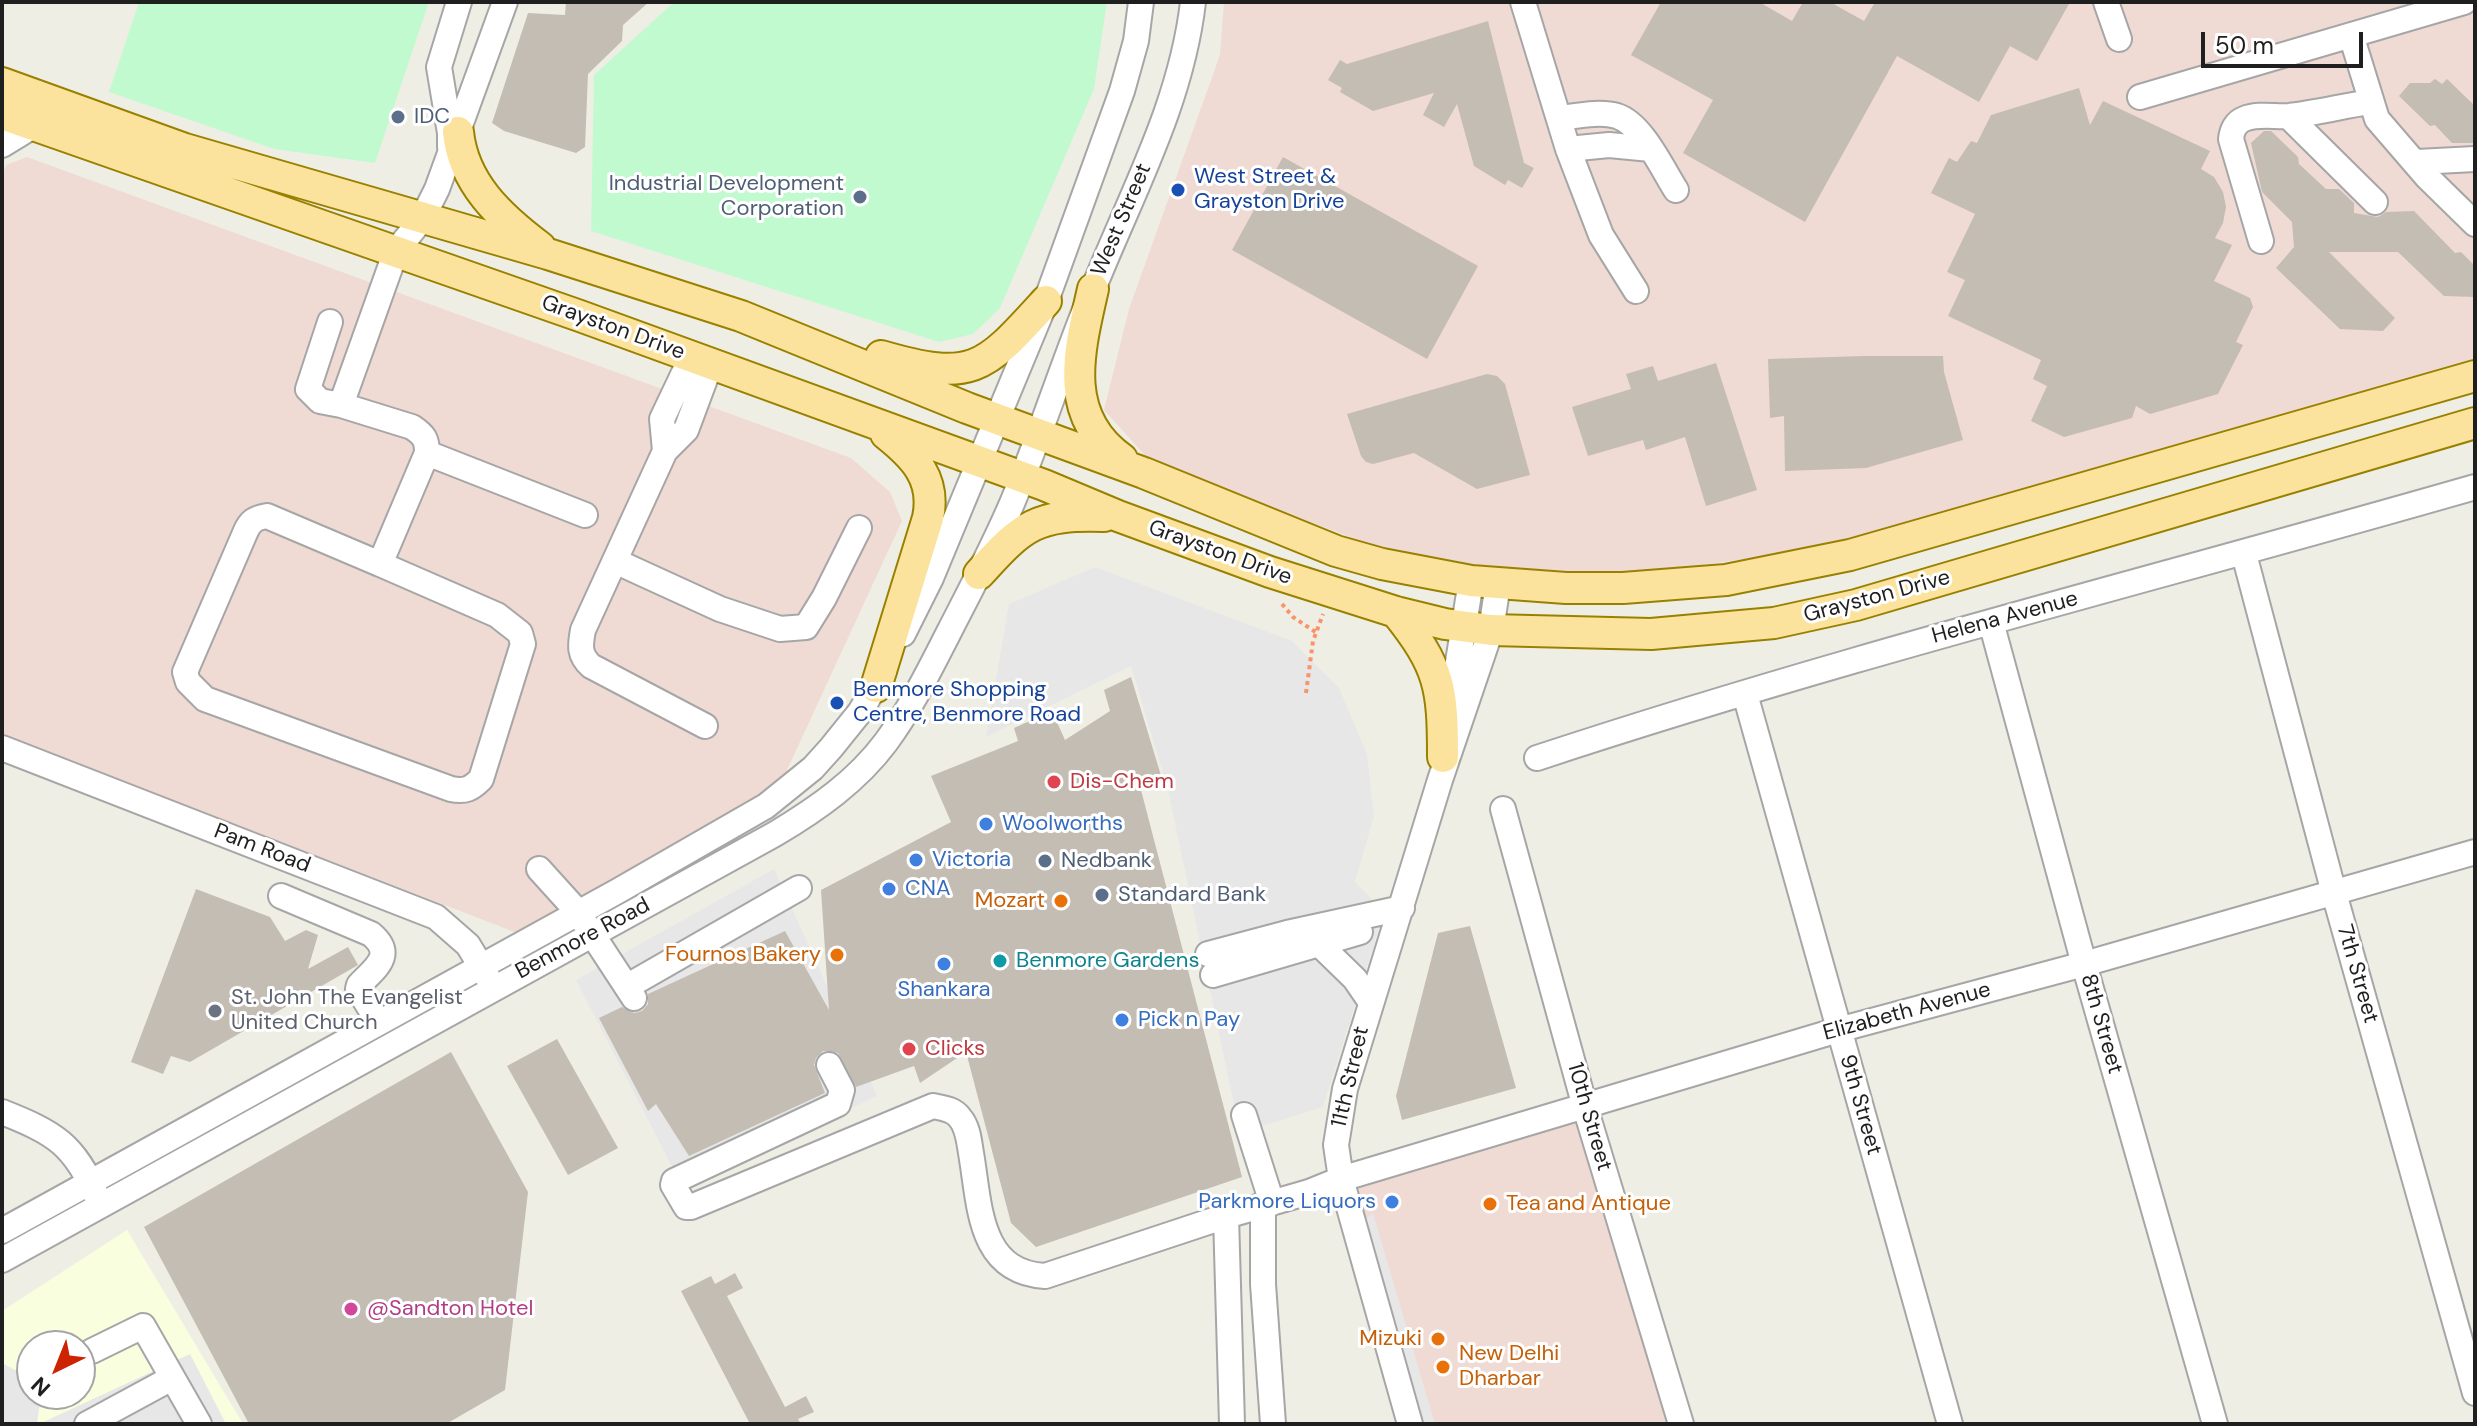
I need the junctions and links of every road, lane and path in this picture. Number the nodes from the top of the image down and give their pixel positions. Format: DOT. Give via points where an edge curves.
graph roads {
  1 [pos="459,2"];
  2 [pos="505,2"];
  3 [pos="1141,2"];
  4 [pos="1193,2"];
  5 [pos="1523,2"];
  6 [pos="2106,2"];
  7 [pos="2464,2"];
  8 [pos="2351,35"];
  9 [pos="2119,39"];
  10 [pos="2,83"];
  11 [pos="2140,97"];
  12 [pos="2370,102"];
  13 [pos="2,114"];
  14 [pos="2288,116"];
  15 [pos="1560,118"];
  16 [pos="33,126"];
  17 [pos="2,145"];
  18 [pos="454,145"];
  19 [pos="1568,149"];
  20 [pos="1651,149"];
  21 [pos="2475,159"];
  22 [pos="2417,162"];
  23 [pos="1676,190"];
  24 [pos="2375,202"];
  25 [pos="422,219"];
  26 [pos="2475,224"];
  27 [pos="2261,241"];
  28 [pos="396,251"];
  29 [pos="548,254"];
  30 [pos="1093,289"];
  31 [pos="1636,291"];
  32 [pos="1046,301"];
  33 [pos="741,316"];
  34 [pos="330,322"];
  35 [pos="702,360"];
  36 [pos="2475,376"];
  37 [pos="341,405"];
  38 [pos="998,419"];
  39 [pos="869,420"];
  40 [pos="2475,423"];
  41 [pos="1038,434"];
  42 [pos="427,453"];
  43 [pos="979,461"];
  44 [pos="1144,473"];
  45 [pos="1021,476"];
  46 [pos="2475,487"];
  47 [pos="585,515"];
  48 [pos="1118,516"];
  49 [pos="859,528"];
  50 [pos="2244,554"];
  51 [pos="615,561"];
  52 [pos="380,564"];
  53 [pos="979,574"];
  54 [pos="1485,582"];
  55 [pos="1330,593"];
  56 [pos="1396,612"];
  57 [pos="1991,622"];
  58 [pos="1476,628"];
  59 [pos="876,687"];
  60 [pos="1306,693"];
  61 [pos="1745,694"];
  62 [pos="705,726"];
  63 [pos="2,748"];
  64 [pos="1537,758"];
  65 [pos="1442,768"];
  66 [pos="1503,809"];
  67 [pos="2475,852"];
  68 [pos="539,869"];
  69 [pos="799,888"];
  70 [pos="2334,893"];
  71 [pos="281,896"];
  72 [pos="389,899"];
  73 [pos="577,911"];
  74 [pos="1399,915"];
  75 [pos="371,934"];
  76 [pos="591,935"];
  77 [pos="1319,944"];
  78 [pos="2084,964"];
  79 [pos="488,977"];
  80 [pos="1370,1001"];
  81 [pos="379,1023"];
  82 [pos="1838,1030"];
  83 [pos="829,1065"];
  84 [pos="1585,1107"];
  85 [pos="2,1112"];
  86 [pos="1244,1115"];
  87 [pos="1341,1179"];
  88 [pos="91,1182"];
  89 [pos="1268,1204"];
  90 [pos="101,1206"];
  91 [pos="1226,1216"];
  92 [pos="2,1231"];
  93 [pos="2,1260"];
  94 [pos="96,1349"];
  95 [pos="172,1378"];
  96 [pos="2475,1393"];
  97 [pos="1227,1418"];
  98 [pos="1272,1420"];
  99 [pos="87,1424"];
  100 [pos="199,1424"];
  101 [pos="1410,1424"];
  102 [pos="1681,1424"];
  103 [pos="1950,1424"];
  104 [pos="2215,1424"];
  1 -- 18 [label="street" via="439,67"];
  2 -- 18 [label="street"];
  3 -- 32 [label="street, West Street" via="1122,91"];
  4 -- 30 [label="street, West Street" via="1184,58 1166,117"];
  5 -- 15 [label="street"];
  6 -- 9 [label="street"];
  7 -- 8 [label="street"];
  8 -- 11 [label="street"];
  8 -- 12 [label="street"];
  10 -- 25 [label="main road, Grayston Drive" via="185,149"];
  12 -- 14 [label="street"];
  12 -- 22 [label="street" via="2377,119"];
  13 -- 16 [label="main road, Grayston Drive"];
  14 -- 24 [label="street"];
  14 -- 27 [label="street" via="2245,118 2232,131"];
  15 -- 19 [label="street"];
  15 -- 20 [label="street" via="1617,116 1633,125"];
  16 -- 17 [label="street"];
  16 -- 28 [label="main road, Grayston Drive"];
  18 -- 25 [label="street"];
  18 -- 29 [label="main road" via="498,212"];
  19 -- 20 [label="street"];
  19 -- 31 [label="street" via="1601,235"];
  20 -- 23 [label="street"];
  21 -- 22 [label="street"];
  22 -- 26 [label="street"];
  25 -- 28 [label="street"];
  25 -- 29 [label="main road, Grayston Drive"];
  28 -- 35 [label="main road, Grayston Drive"];
  28 -- 37 [label="street"];
  29 -- 33 [label="main road, Grayston Drive"];
  30 -- 41 [label="street, West Street"];
  30 -- 44 [label="main road" via="1080,355 1081,404 1100,439"];
  32 -- 33 [label="main road" via="992,355 947,371"];
  32 -- 38 [label="street, West Street"];
  33 -- 38 [label="main road, Grayston Drive"];
  34 -- 37 [label="street" via="308,389 320,401"];
  35 -- 39 [label="main road, Grayston Drive"];
  35 -- 51 [label="street" via="686,430 665,451"];
  36 -- 54 [label="main road, Grayston Drive" via="1809,564 1656,587"];
  37 -- 42 [label="street" via="412,427 427,441"];
  38 -- 41 [label="main road, Grayston Drive"];
  38 -- 43 [label="street, West Street"];
  39 -- 43 [label="main road, Grayston Drive"];
  39 -- 59 [label="main road" via="911,456 931,496"];
  40 -- 58 [label="main road, Grayston Drive" via="1803,618 1651,634"];
  41 -- 44 [label="main road, Grayston Drive"];
  41 -- 45 [label="street, West Street"];
  42 -- 47 [label="street"];
  42 -- 52 [label="street"];
  43 -- 45 [label="main road, Grayston Drive"];
  43 -- 59 [label="street, Benmore Road" via="931,578"];
  44 -- 54 [label="main road, Grayston Drive" via="1336,551 1414,572"];
  45 -- 48 [label="main road, Grayston Drive"];
  45 -- 53 [label="street, Benmore Road"];
  46 -- 50 [label="street, Helena Avenue"];
  48 -- 53 [label="main road" via="1068,515 1035,523 1011,539"];
  48 -- 55 [label="main road, Grayston Drive"];
  49 -- 51 [label="street" via="806,627 780,629 720,609"];
  50 -- 57 [label="street, Helena Avenue"];
  50 -- 70 [label="street, 7th Street"];
  51 -- 62 [label="street" via="583,630 583,658"];
  52 -- 52 [label="street" via="267,516 257,518 249,523 185,672 188,682 205,699 463,791 473,788 481,779 523,644 520,633 497,615"];
  53 -- 76 [label="street, Benmore Road" via="901,720 848,783 784,828"];
  54 -- 58 [label="street, 11th Street"];
  55 -- 56 [label="main road, Grayston Drive"];
  55 -- 60 [label="path" via="1313,641"];
  56 -- 58 [label="main road, Grayston Drive"];
  56 -- 65 [label="main road" via="1437,676 1443,708"];
  57 -- 61 [label="street, Helena Avenue"];
  57 -- 78 [label="street, 8th Street"];
  58 -- 65 [label="street, 11th Street"];
  59 -- 73 [label="street, Benmore Road" via="831,748 781,795"];
  61 -- 64 [label="street, Helena Avenue"];
  61 -- 82 [label="street, 9th Street"];
  63 -- 72 [label="street, Pam Road"];
  65 -- 74 [label="street, 11th Street"];
  66 -- 84 [label="street, 10th Street"];
  67 -- 70 [label="street, Elizabeth Avenue"];
  68 -- 73 [label="street"];
  69 -- 76 [label="street" via="632,993"];
  70 -- 78 [label="street, Elizabeth Avenue"];
  70 -- 96 [label="street, 7th Street"];
  71 -- 75 [label="street"];
  72 -- 75 [label="street"];
  72 -- 79 [label="street, Pam Road" via="436,917 468,945"];
  73 -- 76 [label="street"];
  73 -- 79 [label="street, Benmore Road"];
  74 -- 77 [label="street"];
  74 -- 77 [label="street" via="1287,933 1211,964"];
  74 -- 80 [label="street, 11th Street"];
  75 -- 81 [label="street" via="381,942 383,953 358,989"];
  76 -- 79 [label="street, Benmore Road"];
  77 -- 80 [label="street"];
  78 -- 82 [label="street, Elizabeth Avenue"];
  78 -- 104 [label="street, 8th Street"];
  79 -- 81 [label="street, Benmore Road"];
  79 -- 90 [label="street, Benmore Road"];
  80 -- 87 [label="street, 11th Street" via="1339,1115"];
  81 -- 88 [label="street, Benmore Road"];
  82 -- 84 [label="street, Elizabeth Avenue"];
  82 -- 103 [label="street, 9th Street"];
  83 -- 91 [label="street, Elizabeth Avenue" via="842,1090 838,1104 674,1181 686,1207 933,1106 960,1117 983,1225 995,1252 1026,1275 1045,1276"];
  84 -- 87 [label="street, Elizabeth Avenue"];
  84 -- 102 [label="street, 10th Street"];
  85 -- 88 [label="street" via="64,1143"];
  86 -- 89 [label="street"];
  87 -- 89 [label="street, Elizabeth Avenue"];
  87 -- 101 [label="street, 11th Street"];
  88 -- 90 [label="street"];
  88 -- 92 [label="street, Benmore Road"];
  89 -- 91 [label="street, Elizabeth Avenue"];
  89 -- 98 [label="street" via="1263,1284"];
  90 -- 93 [label="street, Benmore Road"];
  91 -- 97 [label="street"];
  94 -- 95 [label="street" via="143,1326"];
  95 -- 99 [label="street"];
  95 -- 100 [label="street"];
  97 -- 98 [label="street"];
}
